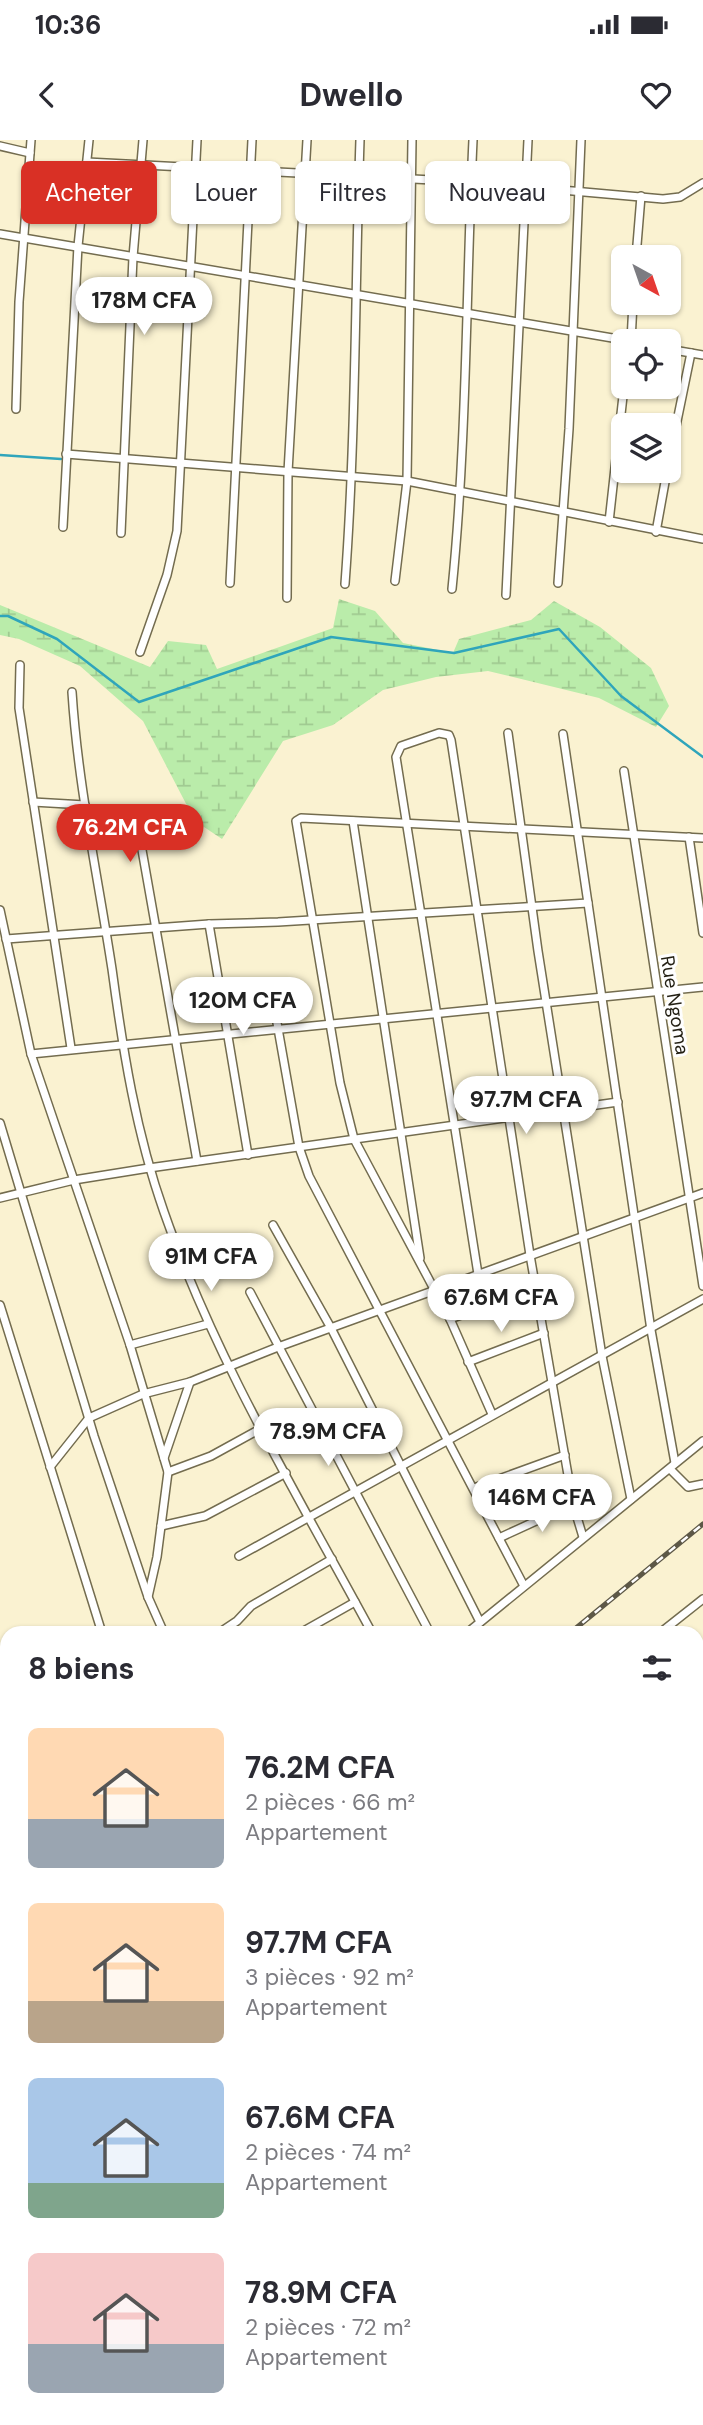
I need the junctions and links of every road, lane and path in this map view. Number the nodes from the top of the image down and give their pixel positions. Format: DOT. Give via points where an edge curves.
graph roads {
  1 [pos="31,140"];
  2 [pos="89,140"];
  3 [pos="142,140"];
  4 [pos="197,140"];
  5 [pos="251,140"];
  6 [pos="307,140"];
  7 [pos="360,140"];
  8 [pos="412,140"];
  9 [pos="473,140"];
  10 [pos="528,140"];
  11 [pos="581,140"];
  12 [pos="0,146"];
  13 [pos="30,153"];
  14 [pos="87,161"];
  15 [pos="141,161"];
  16 [pos="196,161"];
  17 [pos="250,161"];
  18 [pos="306,161"];
  19 [pos="359,161"];
  20 [pos="472,161"];
  21 [pos="528,161"];
  22 [pos="411,178"];
  23 [pos="425,179"];
  24 [pos="703,183"];
  25 [pos="570,189"];
  26 [pos="579,190"];
  27 [pos="641,196"];
  28 [pos="80,224"];
  29 [pos="136,224"];
  30 [pos="193,224"];
  31 [pos="247,224"];
  32 [pos="304,224"];
  33 [pos="357,224"];
  34 [pos="411,224"];
  35 [pos="469,224"];
  36 [pos="526,224"];
  37 [pos="0,234"];
  38 [pos="25,237"];
  39 [pos="637,245"];
  40 [pos="78,246"];
  41 [pos="133,257"];
  42 [pos="190,267"];
  43 [pos="245,275"];
  44 [pos="301,285"];
  45 [pos="354,294"];
  46 [pos="410,304"];
  47 [pos="465,313"];
  48 [pos="522,322"];
  49 [pos="573,330"];
  50 [pos="611,337"];
  51 [pos="681,352"];
  52 [pos="691,354"];
  53 [pos="703,355"];
  54 [pos="623,399"];
  55 [pos="16,409"];
  56 [pos="679,413"];
  57 [pos="66,454"];
  58 [pos="126,457"];
  59 [pos="180,461"];
  60 [pos="234,467"];
  61 [pos="288,472"];
  62 [pos="353,478"];
  63 [pos="407,481"];
  64 [pos="665,483"];
  65 [pos="461,493"];
  66 [pos="510,502"];
  67 [pos="565,513"];
  68 [pos="609,522"];
  69 [pos="63,527"];
  70 [pos="656,532"];
  71 [pos="121,533"];
  72 [pos="703,539"];
  73 [pos="396,582"];
  74 [pos="230,583"];
  75 [pos="558,583"];
  76 [pos="345,584"];
  77 [pos="452,589"];
  78 [pos="506,595"];
  79 [pos="287,598"];
  80 [pos="140,652"];
  81 [pos="20,665"];
  82 [pos="72,692"];
  83 [pos="508,733"];
  84 [pos="563,733"];
  85 [pos="624,771"];
  86 [pos="33,802"];
  87 [pos="85,805"];
  88 [pos="88,820"];
  89 [pos="353,821"];
  90 [pos="406,824"];
  91 [pos="464,825"];
  92 [pos="521,828"];
  93 [pos="577,831"];
  94 [pos="631,833"];
  95 [pos="689,837"];
  96 [pos="703,838"];
  97 [pos="588,903"];
  98 [pos="532,907"];
  99 [pos="0,909"];
  100 [pos="476,910"];
  101 [pos="422,913"];
  102 [pos="366,916"];
  103 [pos="313,919"];
  104 [pos="209,924"];
  105 [pos="159,929"];
  106 [pos="105,933"];
  107 [pos="703,933"];
  108 [pos="52,935"];
  109 [pos="6,939"];
  110 [pos="703,987"];
  111 [pos="271,989"];
  112 [pos="656,992"];
  113 [pos="603,996"];
  114 [pos="547,1002"];
  115 [pos="493,1006"];
  116 [pos="437,1013"];
  117 [pos="383,1018"];
  118 [pos="331,1024"];
  119 [pos="277,1028"];
  120 [pos="228,1033"];
  121 [pos="176,1037"];
  122 [pos="123,1043"];
  123 [pos="71,1048"];
  124 [pos="31,1054"];
  125 [pos="618,1102"];
  126 [pos="562,1108"];
  127 [pos="509,1115"];
  128 [pos="0,1123"];
  129 [pos="455,1124"];
  130 [pos="403,1132"];
  131 [pos="354,1139"];
  132 [pos="299,1147"];
  133 [pos="247,1155"];
  134 [pos="197,1161"];
  135 [pos="149,1168"];
  136 [pos="74,1180"];
  137 [pos="20,1192"];
  138 [pos="703,1193"];
  139 [pos="0,1198"];
  140 [pos="688,1199"];
  141 [pos="636,1218"];
  142 [pos="273,1225"];
  143 [pos="583,1236"];
  144 [pos="530,1255"];
  145 [pos="421,1262"];
  146 [pos="478,1274"];
  147 [pos="703,1286"];
  148 [pos="536,1287"];
  149 [pos="434,1290"];
  150 [pos="250,1292"];
  151 [pos="703,1299"];
  152 [pos="0,1306"];
  153 [pos="379,1310"];
  154 [pos="450,1319"];
  155 [pos="208,1324"];
  156 [pos="331,1328"];
  157 [pos="651,1330"];
  158 [pos="544,1333"];
  159 [pos="130,1345"];
  160 [pos="278,1347"];
  161 [pos="602,1356"];
  162 [pos="468,1362"];
  163 [pos="230,1366"];
  164 [pos="554,1381"];
  165 [pos="190,1382"];
  166 [pos="143,1394"];
  167 [pos="492,1415"];
  168 [pos="89,1418"];
  169 [pos="262,1428"];
  170 [pos="448,1438"];
  171 [pos="703,1440"];
  172 [pos="565,1455"];
  173 [pos="164,1458"];
  174 [pos="401,1464"];
  175 [pos="672,1466"];
  176 [pos="50,1467"];
  177 [pos="168,1472"];
  178 [pos="286,1473"];
  179 [pos="703,1484"];
  180 [pos="474,1488"];
  181 [pos="356,1491"];
  182 [pos="631,1499"];
  183 [pos="573,1504"];
  184 [pos="311,1518"];
  185 [pos="161,1526"];
  186 [pos="583,1537"];
  187 [pos="499,1538"];
  188 [pos="239,1556"];
  189 [pos="332,1559"];
  190 [pos="524,1586"];
  191 [pos="148,1597"];
  192 [pos="703,1600"];
  193 [pos="355,1602"];
  194 [pos="480,1622"];
  195 [pos="100,1626"];
  196 [pos="161,1626"];
  197 [pos="230,1626"];
  198 [pos="312,1626"];
  199 [pos="368,1626"];
  200 [pos="426,1626"];
  201 [pos="475,1626"];
  202 [pos="669,1626"];
  1 -- 13 [label="street"];
  2 -- 14 [label="street"];
  3 -- 15 [label="street"];
  4 -- 16 [label="street"];
  5 -- 17 [label="street"];
  6 -- 18 [label="street"];
  7 -- 19 [label="street"];
  8 -- 22 [label="street"];
  9 -- 20 [label="street"];
  10 -- 21 [label="street"];
  11 -- 26 [label="street"];
  12 -- 13 [label="street"];
  13 -- 38 [label="street"];
  22 -- 23 [label="street"];
  24 -- 27 [label="street" via="680,197"];
  25 -- 26 [label="street"];
  26 -- 27 [label="street"];
  26 -- 49 [label="street"];
  27 -- 39 [label="street"];
  28 -- 40 [label="street"];
  29 -- 41 [label="street"];
  30 -- 42 [label="street"];
  31 -- 43 [label="street"];
  32 -- 44 [label="street"];
  33 -- 45 [label="street"];
  34 -- 46 [label="street"];
  35 -- 47 [label="street"];
  36 -- 48 [label="street"];
  37 -- 38 [label="street"];
  38 -- 40 [label="street"];
  38 -- 55 [label="street"];
  40 -- 41 [label="street"];
  40 -- 57 [label="street"];
  41 -- 42 [label="street"];
  41 -- 58 [label="street"];
  42 -- 43 [label="street"];
  42 -- 59 [label="street"];
  43 -- 44 [label="street"];
  43 -- 60 [label="street"];
  44 -- 45 [label="street"];
  44 -- 61 [label="street"];
  45 -- 46 [label="street"];
  45 -- 62 [label="street"];
  46 -- 47 [label="street"];
  46 -- 63 [label="street"];
  47 -- 48 [label="street"];
  47 -- 65 [label="street"];
  48 -- 49 [label="street"];
  48 -- 66 [label="street"];
  49 -- 50 [label="street"];
  49 -- 67 [label="street"];
  51 -- 52 [label="street"];
  52 -- 53 [label="street"];
  52 -- 56 [label="street"];
  54 -- 68 [label="street"];
  57 -- 58 [label="street"];
  57 -- 69 [label="street"];
  58 -- 59 [label="street"];
  58 -- 71 [label="street"];
  59 -- 60 [label="street"];
  59 -- 80 [label="street" via="177,531"];
  60 -- 61 [label="street"];
  60 -- 74 [label="street"];
  61 -- 62 [label="street"];
  61 -- 79 [label="street"];
  62 -- 63 [label="street"];
  62 -- 76 [label="street"];
  63 -- 65 [label="street"];
  63 -- 73 [label="street"];
  64 -- 70 [label="street"];
  65 -- 66 [label="street"];
  65 -- 77 [label="street"];
  66 -- 67 [label="street"];
  66 -- 78 [label="street"];
  67 -- 68 [label="street"];
  67 -- 75 [label="street"];
  68 -- 70 [label="street"];
  70 -- 72 [label="street"];
  81 -- 86 [label="street" via="19,708"];
  82 -- 87 [label="street"];
  83 -- 92 [label="street"];
  84 -- 93 [label="street"];
  85 -- 94 [label="street, Rue Ngoma"];
  86 -- 87 [label="street"];
  86 -- 108 [label="street"];
  87 -- 88 [label="street"];
  88 -- 105 [label="street" via="130,812 136,816"];
  88 -- 106 [label="street"];
  89 -- 90 [label="street"];
  89 -- 102 [label="street"];
  89 -- 103 [label="street" via="296,821"];
  90 -- 91 [label="street"];
  90 -- 91 [label="street" via="397,751 445,733 451,740"];
  90 -- 101 [label="street"];
  91 -- 92 [label="street"];
  91 -- 100 [label="street"];
  92 -- 93 [label="street"];
  92 -- 98 [label="street"];
  93 -- 94 [label="street"];
  93 -- 97 [label="street"];
  94 -- 95 [label="street"];
  94 -- 112 [label="street, Rue Ngoma"];
  95 -- 96 [label="street"];
  95 -- 107 [label="street"];
  97 -- 98 [label="street"];
  97 -- 113 [label="street"];
  98 -- 100 [label="street"];
  98 -- 114 [label="street"];
  99 -- 109 [label="street"];
  100 -- 101 [label="street"];
  100 -- 115 [label="street"];
  101 -- 102 [label="street"];
  101 -- 116 [label="street"];
  102 -- 103 [label="street"];
  102 -- 117 [label="street"];
  103 -- 104 [label="street"];
  103 -- 118 [label="street"];
  104 -- 105 [label="street"];
  104 -- 120 [label="street"];
  105 -- 106 [label="street"];
  105 -- 121 [label="street"];
  106 -- 108 [label="street"];
  106 -- 122 [label="street"];
  108 -- 109 [label="street"];
  108 -- 123 [label="street"];
  109 -- 124 [label="street"];
  110 -- 112 [label="street"];
  111 -- 119 [label="street"];
  112 -- 113 [label="street"];
  112 -- 140 [label="street, Rue Ngoma"];
  113 -- 114 [label="street"];
  113 -- 125 [label="street"];
  114 -- 115 [label="street"];
  114 -- 126 [label="street"];
  115 -- 116 [label="street"];
  115 -- 127 [label="street"];
  116 -- 117 [label="street"];
  116 -- 129 [label="street"];
  117 -- 118 [label="street"];
  117 -- 130 [label="street"];
  118 -- 119 [label="street"];
  118 -- 131 [label="street"];
  119 -- 120 [label="street"];
  119 -- 132 [label="street"];
  120 -- 121 [label="street"];
  120 -- 133 [label="street"];
  121 -- 122 [label="street"];
  121 -- 134 [label="street"];
  122 -- 123 [label="street"];
  122 -- 135 [label="street"];
  123 -- 124 [label="street"];
  124 -- 136 [label="street"];
  125 -- 126 [label="street"];
  125 -- 141 [label="street"];
  126 -- 127 [label="street"];
  126 -- 143 [label="street"];
  127 -- 129 [label="street"];
  127 -- 144 [label="street"];
  128 -- 137 [label="street"];
  129 -- 130 [label="street"];
  129 -- 146 [label="street"];
  130 -- 131 [label="street"];
  130 -- 145 [label="street"];
  131 -- 132 [label="street"];
  131 -- 145 [label="street"];
  132 -- 133 [label="street"];
  132 -- 153 [label="street" via="322,1204"];
  133 -- 134 [label="street"];
  134 -- 135 [label="street"];
  135 -- 136 [label="street"];
  135 -- 155 [label="street"];
  136 -- 137 [label="street"];
  136 -- 159 [label="street"];
  137 -- 139 [label="street"];
  137 -- 168 [label="street"];
  138 -- 140 [label="street"];
  140 -- 141 [label="street"];
  140 -- 147 [label="street, Rue Ngoma"];
  141 -- 143 [label="street"];
  141 -- 157 [label="street"];
  142 -- 156 [label="street"];
  143 -- 144 [label="street"];
  143 -- 161 [label="street"];
  144 -- 146 [label="street"];
  144 -- 148 [label="street"];
  145 -- 149 [label="street"];
  146 -- 149 [label="street"];
  148 -- 154 [label="street"];
  148 -- 158 [label="street"];
  149 -- 153 [label="street"];
  149 -- 154 [label="street"];
  150 -- 160 [label="street"];
  151 -- 157 [label="street"];
  152 -- 176 [label="street"];
  153 -- 156 [label="street"];
  153 -- 170 [label="street"];
  154 -- 162 [label="street"];
  155 -- 159 [label="street"];
  155 -- 163 [label="street"];
  156 -- 160 [label="street"];
  156 -- 174 [label="street"];
  157 -- 161 [label="street"];
  157 -- 175 [label="street"];
  158 -- 162 [label="street"];
  158 -- 164 [label="street"];
  159 -- 166 [label="street"];
  160 -- 163 [label="street"];
  160 -- 181 [label="street"];
  161 -- 164 [label="street"];
  161 -- 182 [label="street"];
  162 -- 167 [label="street"];
  163 -- 165 [label="street"];
  163 -- 169 [label="street"];
  164 -- 167 [label="street"];
  164 -- 172 [label="street"];
  165 -- 166 [label="street"];
  165 -- 173 [label="street"];
  166 -- 168 [label="street"];
  166 -- 173 [label="street"];
  167 -- 170 [label="street"];
  168 -- 176 [label="street"];
  168 -- 191 [label="street"];
  169 -- 177 [label="street" via="211,1456"];
  169 -- 178 [label="street"];
  170 -- 174 [label="street"];
  170 -- 180 [label="street"];
  171 -- 175 [label="street"];
  172 -- 180 [label="street"];
  172 -- 183 [label="street"];
  173 -- 177 [label="street"];
  174 -- 181 [label="street"];
  174 -- 194 [label="street"];
  175 -- 179 [label="street" via="685,1485"];
  175 -- 182 [label="street"];
  176 -- 195 [label="street"];
  177 -- 185 [label="street"];
  178 -- 184 [label="street"];
  178 -- 185 [label="street" via="205,1516"];
  180 -- 187 [label="street"];
  181 -- 184 [label="street"];
  181 -- 200 [label="street"];
  182 -- 186 [label="street"];
  183 -- 186 [label="street"];
  183 -- 187 [label="street"];
  184 -- 188 [label="street"];
  184 -- 189 [label="street"];
  185 -- 191 [label="street"];
  186 -- 190 [label="street"];
  187 -- 190 [label="street"];
  189 -- 193 [label="street"];
  189 -- 197 [label="street" via="251,1606"];
  190 -- 194 [label="street"];
  191 -- 196 [label="street"];
  192 -- 202 [label="street"];
  193 -- 198 [label="street"];
  193 -- 199 [label="street"];
  194 -- 201 [label="street"];
}
